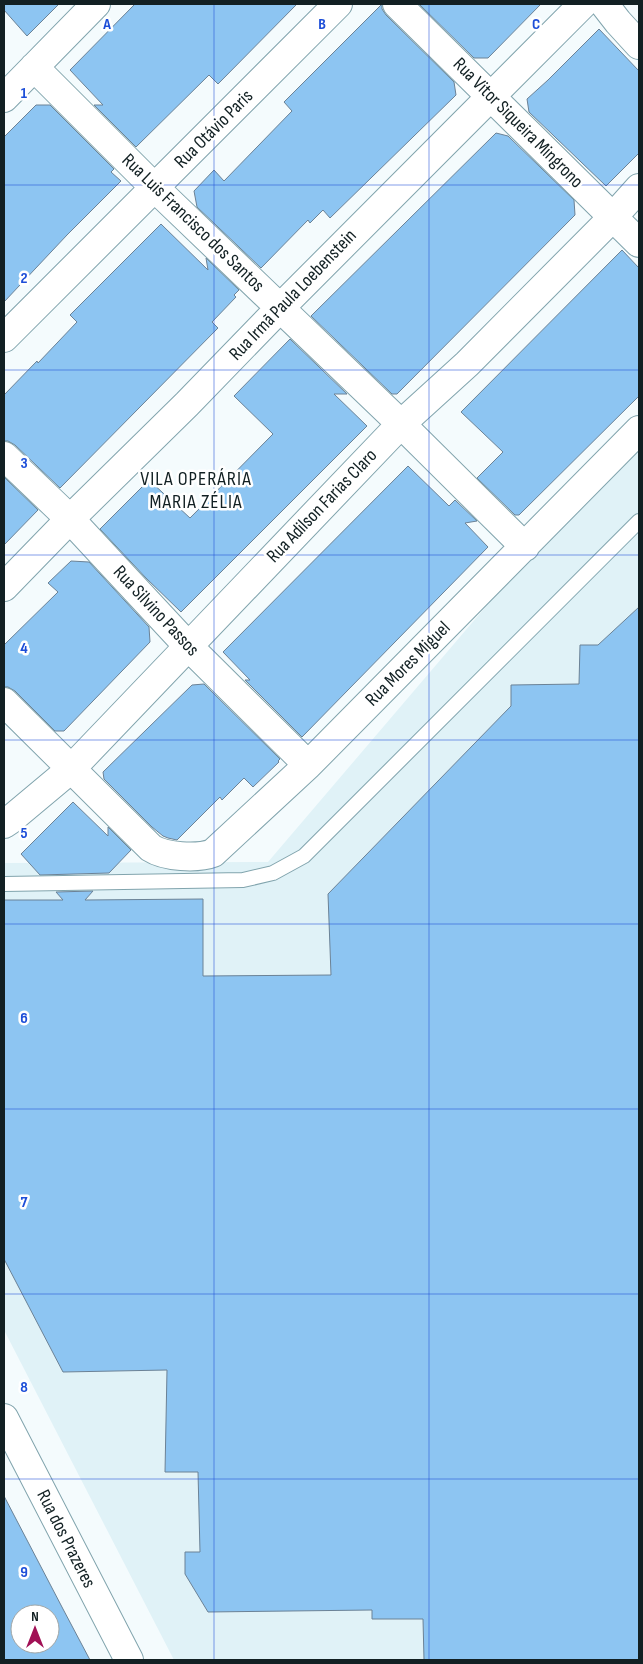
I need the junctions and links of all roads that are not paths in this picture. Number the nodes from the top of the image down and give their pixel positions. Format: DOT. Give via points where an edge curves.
graph roads {
  1 [pos="96,4"];
  2 [pos="338,4"];
  3 [pos="397,4"];
  4 [pos="583,4"];
  5 [pos="604,4"];
  6 [pos="639,45"];
  7 [pos="34,66"];
  8 [pos="490,96"];
  9 [pos="4,98"];
  10 [pos="156,188"];
  11 [pos="639,188"];
  12 [pos="613,217"];
  13 [pos="639,243"];
  14 [pos="281,307"];
  15 [pos="4,338"];
  16 [pos="401,424"];
  17 [pos="639,430"];
  18 [pos="4,456"];
  19 [pos="70,519"];
  20 [pos="639,521"];
  21 [pos="525,547"];
  22 [pos="4,587"];
  23 [pos="188,646"];
  24 [pos="4,702"];
  25 [pos="308,765"];
  26 [pos="71,769"];
  27 [pos="4,824"];
  28 [pos="4,884"];
  29 [pos="4,1418"];
  30 [pos="129,1660"];
  1 -- 7 [label="street"];
  2 -- 10 [label="street, Rua Otávio Paris"];
  3 -- 8 [label="street, Rua Vitor Siqueira Mingrono"];
  4 -- 8 [label="street, Rua Irmã Paula Loebenstein"];
  5 -- 6 [label="street"];
  7 -- 9 [label="street"];
  7 -- 10 [label="street, Rua Luis Francisco dos Santos"];
  8 -- 12 [label="street, Rua Vitor Siqueira Mingrono"];
  8 -- 14 [label="street, Rua Irmã Paula Loebenstein"];
  10 -- 14 [label="street, Rua Luis Francisco dos Santos"];
  10 -- 15 [label="street, Rua Otávio Paris"];
  11 -- 12 [label="street, Rua Adilson Farias Claro"];
  12 -- 13 [label="street, Rua Vitor Siqueira Mingrono"];
  12 -- 16 [label="street, Rua Adilson Farias Claro"];
  14 -- 16 [label="street, Rua Luis Francisco dos Santos"];
  14 -- 19 [label="street, Rua Irmã Paula Loebenstein"];
  16 -- 21 [label="street, Rua Luis Francisco dos Santos"];
  16 -- 23 [label="street, Rua Adilson Farias Claro"];
  17 -- 21 [label="street, Rua Mores Miguel"];
  18 -- 19 [label="street, Rua Silvino Passos"];
  19 -- 22 [label="street, Rua Irmã Paula Loebenstein"];
  19 -- 23 [label="street, Rua Silvino Passos"];
  20 -- 28 [label="lane" via="304,856 273,873 243,880"];
  21 -- 25 [label="street, Rua Mores Miguel"];
  23 -- 25 [label="street, Rua Silvino Passos"];
  23 -- 26 [label="street, Rua Adilson Farias Claro"];
  24 -- 26 [label="street"];
  25 -- 26 [label="street, Rua Mores Miguel" via="213,853 182,856 158,853 150,848"];
  26 -- 27 [label="street, Rua Adilson Farias Claro"];
  29 -- 30 [label="street, Rua dos Prazeres"];
}
